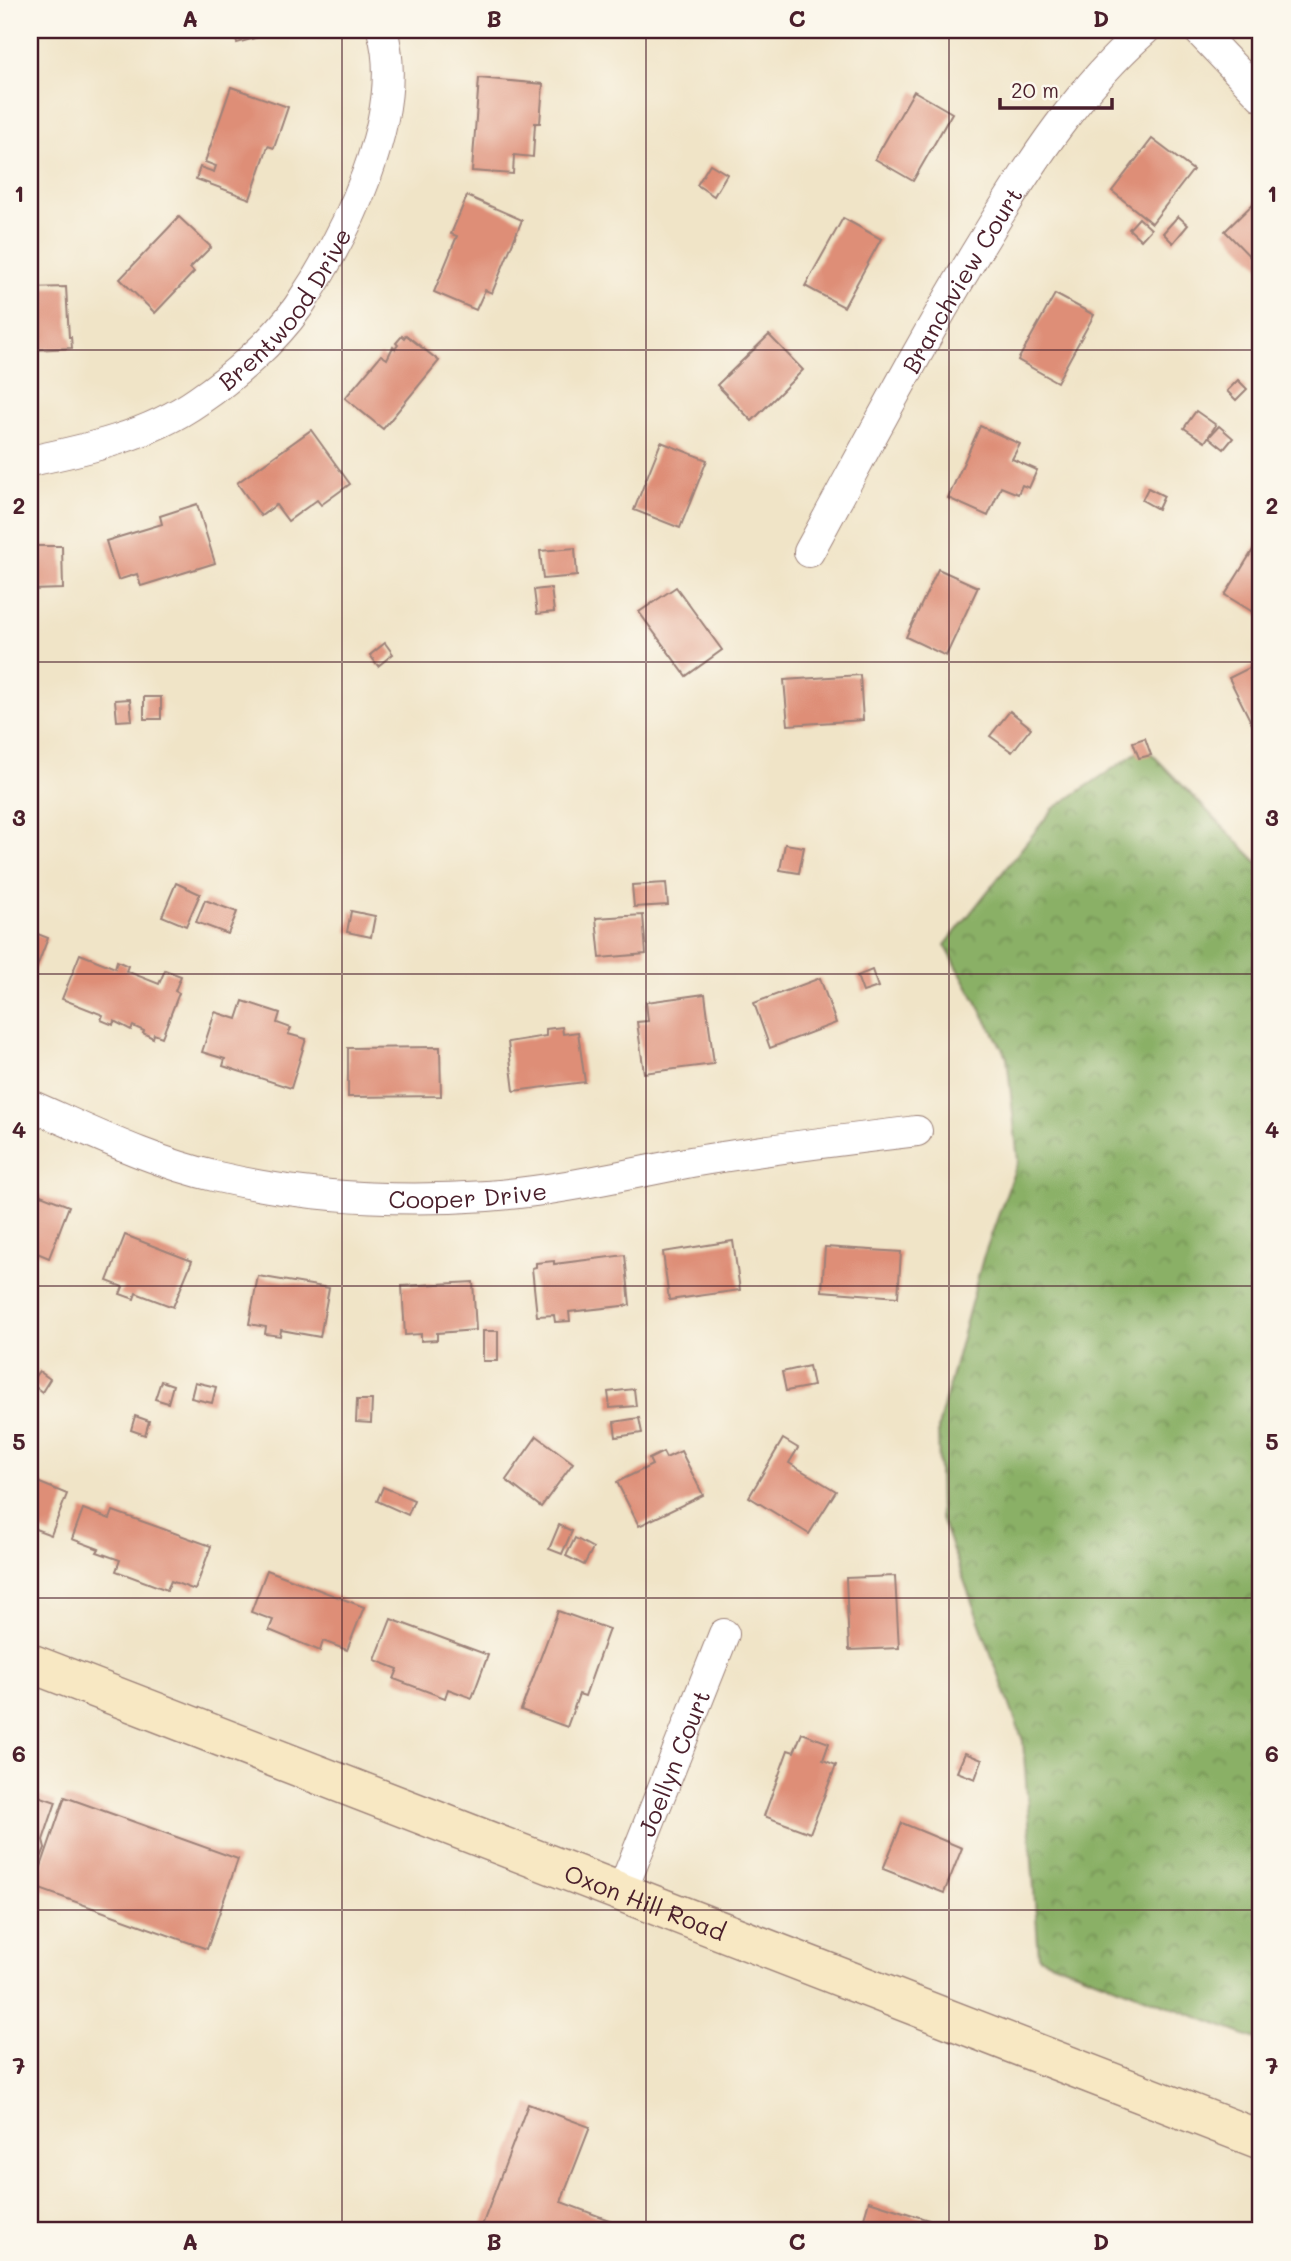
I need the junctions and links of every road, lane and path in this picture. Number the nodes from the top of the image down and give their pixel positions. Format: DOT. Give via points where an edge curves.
graph roads {
  1 [pos="382,30"];
  2 [pos="1145,30"];
  3 [pos="1198,30"];
  4 [pos="1261,96"];
  5 [pos="30,461"];
  6 [pos="808,552"];
  7 [pos="30,1105"];
  8 [pos="917,1131"];
  9 [pos="724,1634"];
  10 [pos="30,1663"];
  11 [pos="622,1891"];
  12 [pos="1261,2140"];
  1 -- 5 [label="street, Brentwood Drive" via="386,107 367,176 339,238 297,308 245,365 197,402 99,447"];
  2 -- 6 [label="street, Branchview Court" via="1126,46 1056,130 1008,200"];
  3 -- 4 [label="street"];
  7 -- 8 [label="street, Cooper Drive" via="160,1162 215,1177 263,1187 409,1197 500,1194 586,1183 772,1149"];
  9 -- 11 [label="street, Joellyn Court"];
  10 -- 11 [label="main road, Oxon Hill Road"];
  11 -- 12 [label="main road, Oxon Hill Road"];
}
